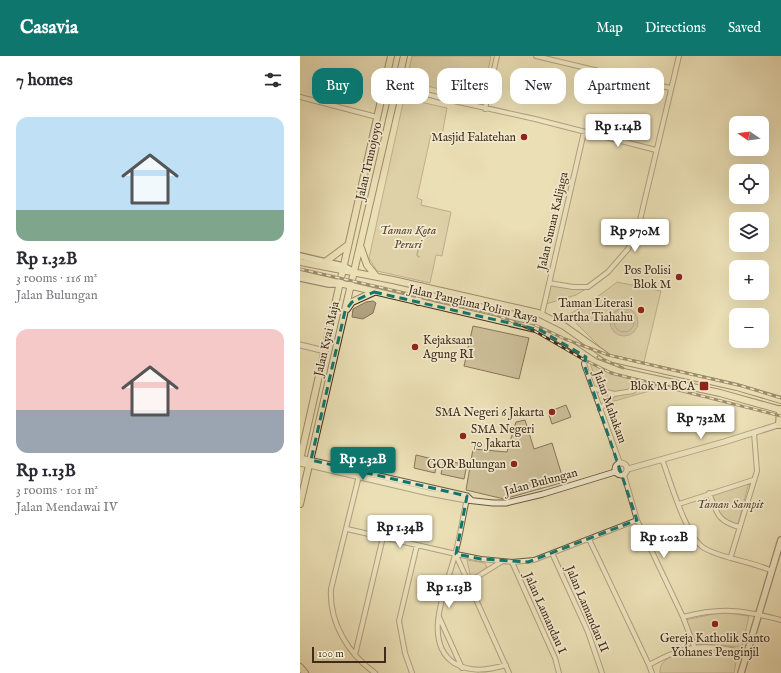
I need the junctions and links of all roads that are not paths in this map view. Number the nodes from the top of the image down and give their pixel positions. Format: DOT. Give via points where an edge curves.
graph roads {
  1 [pos="391,56"];
  2 [pos="404,56"];
  3 [pos="497,56"];
  4 [pos="536,56"];
  5 [pos="678,56"];
  6 [pos="402,68"];
  7 [pos="670,88"];
  8 [pos="429,94"];
  9 [pos="300,97"];
  10 [pos="394,104"];
  11 [pos="485,108"];
  12 [pos="376,117"];
  13 [pos="584,132"];
  14 [pos="656,150"];
  15 [pos="348,245"];
  16 [pos="360,246"];
  17 [pos="300,256"];
  18 [pos="300,262"];
  19 [pos="325,262"];
  20 [pos="343,269"];
  21 [pos="354,272"];
  22 [pos="300,274"];
  23 [pos="376,276"];
  24 [pos="300,278"];
  25 [pos="549,283"];
  26 [pos="339,284"];
  27 [pos="421,286"];
  28 [pos="351,287"];
  29 [pos="374,292"];
  30 [pos="418,302"];
  31 [pos="345,311"];
  32 [pos="542,314"];
  33 [pos="300,345"];
  34 [pos="325,351"];
  35 [pos="586,357"];
  36 [pos="737,387"];
  37 [pos="593,388"];
  38 [pos="633,391"];
  39 [pos="614,394"];
  40 [pos="734,397"];
  41 [pos="781,400"];
  42 [pos="600,409"];
  43 [pos="780,409"];
  44 [pos="780,425"];
  45 [pos="754,433"];
  46 [pos="300,459"];
  47 [pos="662,459"];
  48 [pos="310,462"];
  49 [pos="300,463"];
  50 [pos="620,463"];
  51 [pos="628,468"];
  52 [pos="615,472"];
  53 [pos="624,475"];
  54 [pos="359,476"];
  55 [pos="753,480"];
  56 [pos="709,493"];
  57 [pos="468,499"];
  58 [pos="300,504"];
  59 [pos="678,504"];
  60 [pos="637,520"];
  61 [pos="739,527"];
  62 [pos="347,529"];
  63 [pos="383,537"];
  64 [pos="589,539"];
  65 [pos="781,540"];
  66 [pos="417,545"];
  67 [pos="552,553"];
  68 [pos="456,554"];
  69 [pos="731,556"];
  70 [pos="501,562"];
  71 [pos="512,562"];
  72 [pos="772,570"];
  73 [pos="469,582"];
  74 [pos="445,591"];
  75 [pos="760,614"];
  76 [pos="439,617"];
  77 [pos="682,617"];
  78 [pos="781,620"];
  79 [pos="694,646"];
  80 [pos="746,653"];
  81 [pos="355,655"];
  82 [pos="506,665"];
  83 [pos="649,665"];
  84 [pos="300,667"];
  85 [pos="462,668"];
  86 [pos="305,673"];
  87 [pos="375,673"];
  88 [pos="412,673"];
  89 [pos="509,673"];
  90 [pos="559,673"];
  91 [pos="602,673"];
  92 [pos="652,673"];
  93 [pos="741,673"];
  1 -- 12 [label="main road, Jalan Trunojoyo"];
  2 -- 6 [label="main road, Jalan Trunojoyo"];
  3 -- 11 [label="street"];
  4 -- 7 [label="street"];
  5 -- 7 [label="street"];
  7 -- 14 [label="street"];
  8 -- 11 [label="street"];
  9 -- 12 [label="street"];
  10 -- 16 [label="main road, Jalan Trunojoyo"];
  11 -- 13 [label="street"];
  12 -- 15 [label="main road, Jalan Trunojoyo"];
  13 -- 14 [label="street"];
  13 -- 25 [label="street, Jalan Sunan Kalijaga"];
  14 -- 25 [label="street" via="640,220 624,255 601,279 588,287"];
  15 -- 19 [label="main road"];
  15 -- 20 [label="main road, Jalan Trunojoyo"];
  16 -- 21 [label="main road, Jalan Trunojoyo"];
  16 -- 23 [label="main road" via="367,265"];
  17 -- 19 [label="main road"];
  18 -- 20 [label="main road, Jalan Panglima Polim Raya"];
  19 -- 20 [label="main road"];
  20 -- 21 [label="main road, Jalan Panglima Polim Raya"];
  20 -- 26 [label="main road, Jalan Kyai Maja"];
  21 -- 23 [label="main road, Jalan Panglima Polim Raya"];
  21 -- 28 [label="main road, Jalan Kyai Maja"];
  22 -- 26 [label="main road, Jalan Panglima Polim Raya"];
  23 -- 27 [label="main road, Jalan Panglima Polim Raya"];
  24 -- 26 [label="main road"];
  25 -- 32 [label="street, Jalan Sunan Kalijaga"];
  26 -- 28 [label="main road, Jalan Panglima Polim Raya"];
  26 -- 34 [label="main road, Jalan Kyai Maja"];
  27 -- 30 [label="main road"];
  27 -- 32 [label="main road, Jalan Panglima Polim Raya"];
  28 -- 29 [label="main road, Jalan Panglima Polim Raya"];
  28 -- 31 [label="main road, Jalan Kyai Maja"];
  29 -- 30 [label="main road, Jalan Panglima Polim Raya"];
  29 -- 31 [label="main road" via="352,302"];
  30 -- 35 [label="main road, Jalan Panglima Polim Raya" via="540,330 567,343"];
  31 -- 48 [label="main road, Jalan Kyai Maja"];
  32 -- 36 [label="main road, Jalan Panglima Polim Raya" via="564,326 609,358"];
  33 -- 34 [label="street"];
  34 -- 46 [label="main road, Jalan Kyai Maja"];
  35 -- 37 [label="street, Jalan Mahakam" via="584,364"];
  35 -- 40 [label="main road, Jalan Panglima Polim Raya" via="618,371"];
  36 -- 40 [label="main road"];
  36 -- 41 [label="main road, Jalan Panglima Polim Raya"];
  37 -- 39 [label="street"];
  37 -- 42 [label="street, Jalan Mahakam"];
  38 -- 39 [label="street"];
  39 -- 42 [label="street"];
  40 -- 43 [label="main road, Jalan Panglima Polim Raya"];
  42 -- 50 [label="street, Jalan Mahakam"];
  43 -- 44 [label="main road"];
  44 -- 45 [label="street"];
  45 -- 47 [label="street"];
  45 -- 55 [label="street" via="757,471"];
  46 -- 48 [label="street"];
  47 -- 51 [label="street"];
  47 -- 59 [label="street"];
  48 -- 49 [label="street"];
  48 -- 54 [label="street, Jalan Bulungan"];
  48 -- 57 [label="street, Jalan Bulungan"];
  48 -- 58 [label="main road, Jalan Kyai Maja"];
  50 -- 51 [label="street"];
  50 -- 52 [label="street" via="616,466"];
  51 -- 53 [label="street"];
  52 -- 53 [label="street"];
  52 -- 57 [label="street, Jalan Bulungan" via="506,503"];
  53 -- 60 [label="street"];
  54 -- 57 [label="street, Jalan Bulungan"];
  54 -- 62 [label="street"];
  55 -- 56 [label="street"];
  55 -- 61 [label="street"];
  56 -- 59 [label="street"];
  56 -- 61 [label="street" via="721,519 727,524"];
  57 -- 68 [label="street"];
  59 -- 69 [label="street" via="698,542 709,550"];
  60 -- 64 [label="street"];
  60 -- 77 [label="street"];
  61 -- 69 [label="street"];
  62 -- 63 [label="street"];
  62 -- 81 [label="street" via="330,602 338,629"];
  63 -- 66 [label="street"];
  63 -- 81 [label="street"];
  64 -- 67 [label="street"];
  64 -- 83 [label="street"];
  65 -- 72 [label="main road"];
  66 -- 68 [label="street"];
  66 -- 88 [label="street" via="399,621"];
  67 -- 71 [label="street" via="528,562"];
  67 -- 91 [label="street, Jalan Lamandau II" via="588,632"];
  68 -- 70 [label="street"];
  68 -- 73 [label="street"];
  68 -- 74 [label="street"];
  69 -- 72 [label="street"];
  70 -- 71 [label="street"];
  70 -- 73 [label="street"];
  71 -- 90 [label="street, Jalan Lamandau I" via="555,658"];
  72 -- 75 [label="main road"];
  73 -- 74 [label="street"];
  73 -- 82 [label="street"];
  74 -- 76 [label="street"];
  75 -- 77 [label="street" via="722,610"];
  75 -- 78 [label="street"];
  75 -- 80 [label="main road"];
  76 -- 85 [label="street"];
  76 -- 85 [label="street" via="437,636 442,650 446,658"];
  77 -- 79 [label="street"];
  79 -- 80 [label="street" via="720,647"];
  79 -- 83 [label="street" via="671,653"];
  80 -- 93 [label="main road"];
  81 -- 87 [label="street"];
  82 -- 85 [label="street" via="475,672"];
  82 -- 89 [label="street"];
  83 -- 92 [label="street"];
  84 -- 86 [label="main road"];
}
